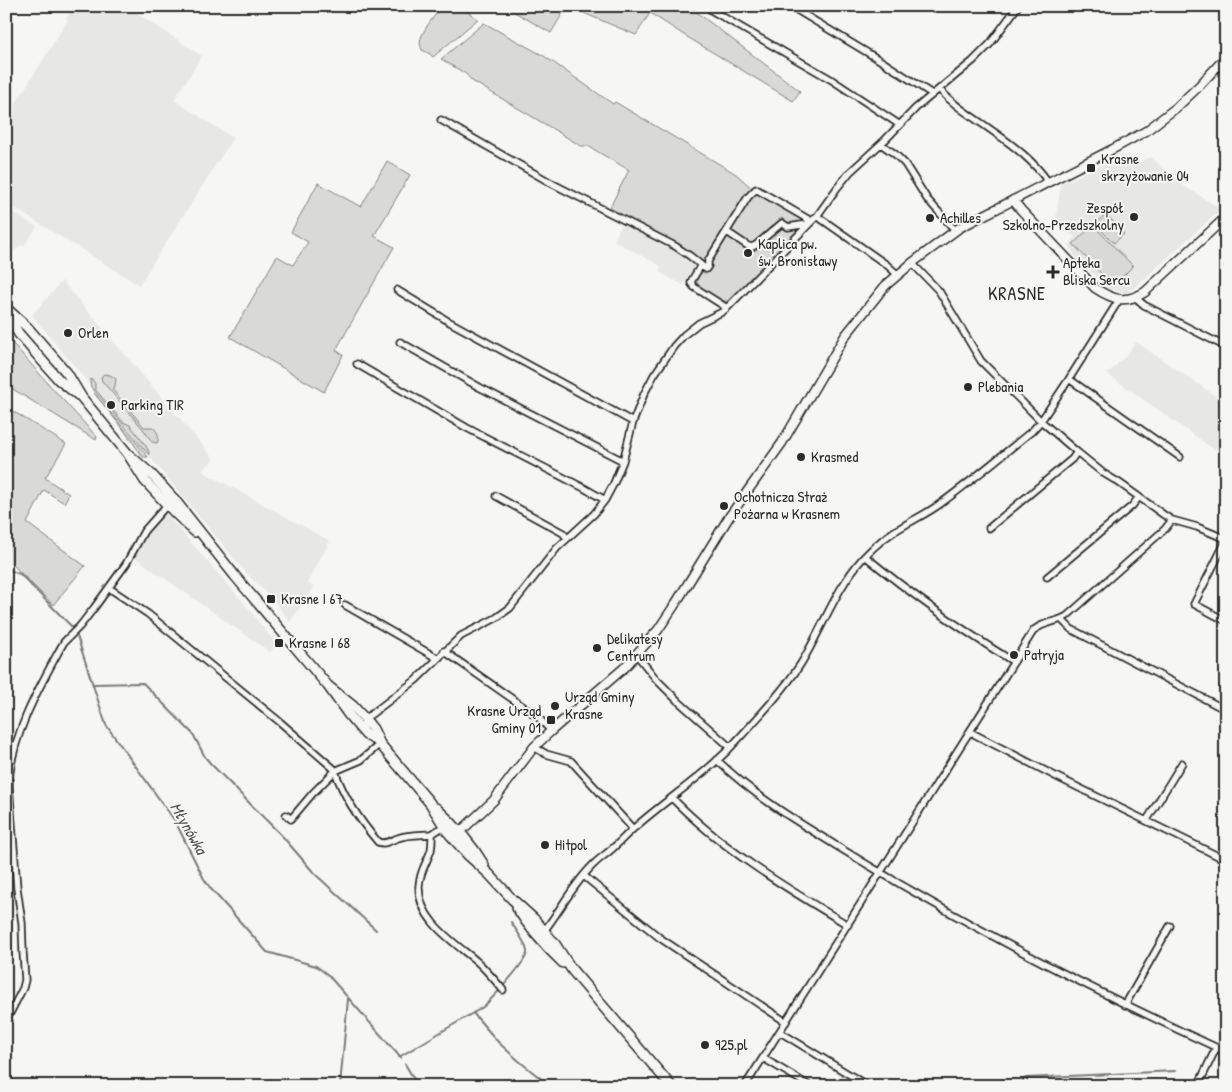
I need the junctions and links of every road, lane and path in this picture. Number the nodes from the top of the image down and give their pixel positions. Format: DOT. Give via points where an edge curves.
graph roads {
  1 [pos="790,6"];
  2 [pos="1018,6"];
  3 [pos="711,10"];
  4 [pos="1226,56"];
  5 [pos="939,89"];
  6 [pos="932,94"];
  7 [pos="441,120"];
  8 [pos="900,125"];
  9 [pos="881,144"];
  10 [pos="1048,182"];
  11 [pos="1013,200"];
  12 [pos="817,216"];
  13 [pos="1226,217"];
  14 [pos="810,223"];
  15 [pos="955,230"];
  16 [pos="727,232"];
  17 [pos="912,262"];
  18 [pos="701,266"];
  19 [pos="897,274"];
  20 [pos="397,290"];
  21 [pos="1136,298"];
  22 [pos="1119,300"];
  23 [pos="6,308"];
  24 [pos="727,308"];
  25 [pos="6,314"];
  26 [pos="400,342"];
  27 [pos="1226,347"];
  28 [pos="357,364"];
  29 [pos="1069,380"];
  30 [pos="82,398"];
  31 [pos="1041,421"];
  32 [pos="633,422"];
  33 [pos="1077,452"];
  34 [pos="128,454"];
  35 [pos="1180,457"];
  36 [pos="623,461"];
  37 [pos="496,496"];
  38 [pos="1139,497"];
  39 [pos="605,500"];
  40 [pos="166,505"];
  41 [pos="1172,520"];
  42 [pos="989,528"];
  43 [pos="567,538"];
  44 [pos="1226,540"];
  45 [pos="215,551"];
  46 [pos="865,556"];
  47 [pos="1047,577"];
  48 [pos="109,588"];
  49 [pos="345,604"];
  50 [pos="1061,619"];
  51 [pos="1226,621"];
  52 [pos="444,652"];
  53 [pos="637,654"];
  54 [pos="437,658"];
  55 [pos="1014,662"];
  56 [pos="328,686"];
  57 [pos="1226,710"];
  58 [pos="348,714"];
  59 [pos="365,719"];
  60 [pos="550,731"];
  61 [pos="364,732"];
  62 [pos="970,732"];
  63 [pos="379,743"];
  64 [pos="534,747"];
  65 [pos="730,747"];
  66 [pos="717,760"];
  67 [pos="1182,763"];
  68 [pos="335,772"];
  69 [pos="672,798"];
  70 [pos="430,803"];
  71 [pos="286,815"];
  72 [pos="1146,820"];
  73 [pos="446,828"];
  74 [pos="633,829"];
  75 [pos="460,832"];
  76 [pos="432,834"];
  77 [pos="461,847"];
  78 [pos="1226,860"];
  79 [pos="881,873"];
  80 [pos="489,874"];
  81 [pos="584,876"];
  82 [pos="512,899"];
  83 [pos="528,924"];
  84 [pos="848,925"];
  85 [pos="1170,926"];
  86 [pos="544,931"];
  87 [pos="545,946"];
  88 [pos="572,970"];
  89 [pos="503,990"];
  90 [pos="1125,1005"];
  91 [pos="6,1021"];
  92 [pos="786,1022"];
  93 [pos="780,1032"];
  94 [pos="1216,1048"];
  95 [pos="1226,1052"];
  96 [pos="763,1058"];
  97 [pos="669,1084"];
  98 [pos="745,1086"];
  99 [pos="810,1086"];
  100 [pos="868,1086"];
  101 [pos="1198,1086"];
  1 -- 6 [label="street"];
  2 -- 5 [label="street" via="990,44"];
  3 -- 8 [label="street" via="832,80"];
  4 -- 10 [label="street" via="1178,107 1146,131"];
  5 -- 6 [label="street"];
  5 -- 10 [label="street" via="1019,152 1040,170"];
  6 -- 8 [label="street"];
  7 -- 18 [label="street" via="553,184 664,240"];
  8 -- 9 [label="street"];
  9 -- 12 [label="street" via="850,172"];
  9 -- 15 [label="street" via="905,164 928,199"];
  10 -- 11 [label="street"];
  11 -- 15 [label="street"];
  11 -- 22 [label="street" via="1095,288"];
  12 -- 14 [label="street"];
  12 -- 19 [label="street"];
  13 -- 21 [label="street"];
  14 -- 16 [label="street" via="788,227 782,223 752,247"];
  14 -- 16 [label="street" via="756,189"];
  14 -- 24 [label="street"];
  15 -- 17 [label="street"];
  16 -- 18 [label="street" via="706,269"];
  17 -- 19 [label="street"];
  17 -- 31 [label="street" via="939,291 981,361"];
  18 -- 24 [label="street" via="691,283"];
  19 -- 53 [label="street" via="845,336 782,442 729,517 658,630"];
  20 -- 32 [label="street" via="456,326"];
  21 -- 22 [label="street"];
  21 -- 27 [label="street"];
  22 -- 29 [label="street"];
  23 -- 30 [label="main road" via="27,327 66,373"];
  24 -- 32 [label="street" via="699,323 674,346 654,375"];
  25 -- 30 [label="main road" via="59,380"];
  26 -- 36 [label="street" via="479,387"];
  28 -- 39 [label="street" via="467,428"];
  29 -- 31 [label="street"];
  29 -- 35 [label="street"];
  30 -- 34 [label="main road"];
  31 -- 33 [label="street"];
  31 -- 46 [label="street" via="948,498 903,526"];
  32 -- 36 [label="street"];
  33 -- 38 [label="street"];
  33 -- 42 [label="street"];
  34 -- 40 [label="main road"];
  34 -- 45 [label="main road" via="152,475"];
  36 -- 39 [label="street"];
  37 -- 43 [label="street"];
  38 -- 41 [label="street"];
  38 -- 47 [label="street"];
  39 -- 43 [label="street"];
  40 -- 45 [label="main road"];
  40 -- 48 [label="street" via="144,531"];
  41 -- 44 [label="street"];
  41 -- 50 [label="street"];
  43 -- 52 [label="street" via="510,608 460,636"];
  44 -- 51 [label="street" via="1194,604"];
  45 -- 56 [label="main road"];
  46 -- 55 [label="street" via="965,631"];
  46 -- 65 [label="street" via="835,598 799,666"];
  48 -- 68 [label="street" via="148,614 280,722"];
  48 -- 91 [label="street" via="60,649 29,710 14,749 9,785 25,980"];
  49 -- 54 [label="street"];
  50 -- 55 [label="street" via="1047,622 1034,630"];
  50 -- 57 [label="street" via="1071,629"];
  52 -- 54 [label="street"];
  52 -- 60 [label="street" via="538,717"];
  53 -- 60 [label="street"];
  53 -- 65 [label="street" via="656,679"];
  54 -- 59 [label="street" via="406,688"];
  55 -- 62 [label="street"];
  56 -- 58 [label="main road"];
  56 -- 59 [label="main road"];
  58 -- 59 [label="street"];
  58 -- 61 [label="main road"];
  59 -- 61 [label="street"];
  59 -- 63 [label="main road"];
  60 -- 64 [label="street"];
  61 -- 63 [label="main road"];
  62 -- 72 [label="street"];
  62 -- 79 [label="street"];
  63 -- 68 [label="street" via="361,760"];
  63 -- 70 [label="main road"];
  64 -- 74 [label="street" via="571,761"];
  64 -- 75 [label="street" via="494,800"];
  65 -- 66 [label="street"];
  66 -- 69 [label="street"];
  66 -- 79 [label="street" via="780,811"];
  67 -- 72 [label="street"];
  68 -- 71 [label="street" via="291,819"];
  68 -- 76 [label="street" via="346,800 378,842 383,844 400,837"];
  69 -- 74 [label="street"];
  69 -- 84 [label="street" via="741,857"];
  70 -- 73 [label="main road"];
  70 -- 75 [label="main road"];
  72 -- 78 [label="street"];
  73 -- 75 [label="street"];
  73 -- 76 [label="street"];
  73 -- 77 [label="main road"];
  74 -- 81 [label="street"];
  75 -- 77 [label="street"];
  75 -- 80 [label="main road"];
  76 -- 89 [label="street" via="431,849 420,875 421,905 444,934"];
  77 -- 80 [label="main road"];
  79 -- 84 [label="street"];
  79 -- 90 [label="street" via="991,936"];
  80 -- 82 [label="main road"];
  81 -- 86 [label="street"];
  81 -- 92 [label="street" via="660,938"];
  82 -- 83 [label="main road"];
  82 -- 86 [label="main road"];
  83 -- 86 [label="street"];
  83 -- 87 [label="main road"];
  84 -- 92 [label="street"];
  85 -- 90 [label="street"];
  86 -- 87 [label="street"];
  86 -- 88 [label="main road"];
  87 -- 88 [label="main road"];
  88 -- 97 [label="main road"];
  90 -- 94 [label="street"];
  92 -- 93 [label="street"];
  93 -- 96 [label="street"];
  93 -- 100 [label="street"];
  94 -- 95 [label="street"];
  94 -- 101 [label="street"];
  96 -- 98 [label="street"];
  96 -- 99 [label="street"];
}
